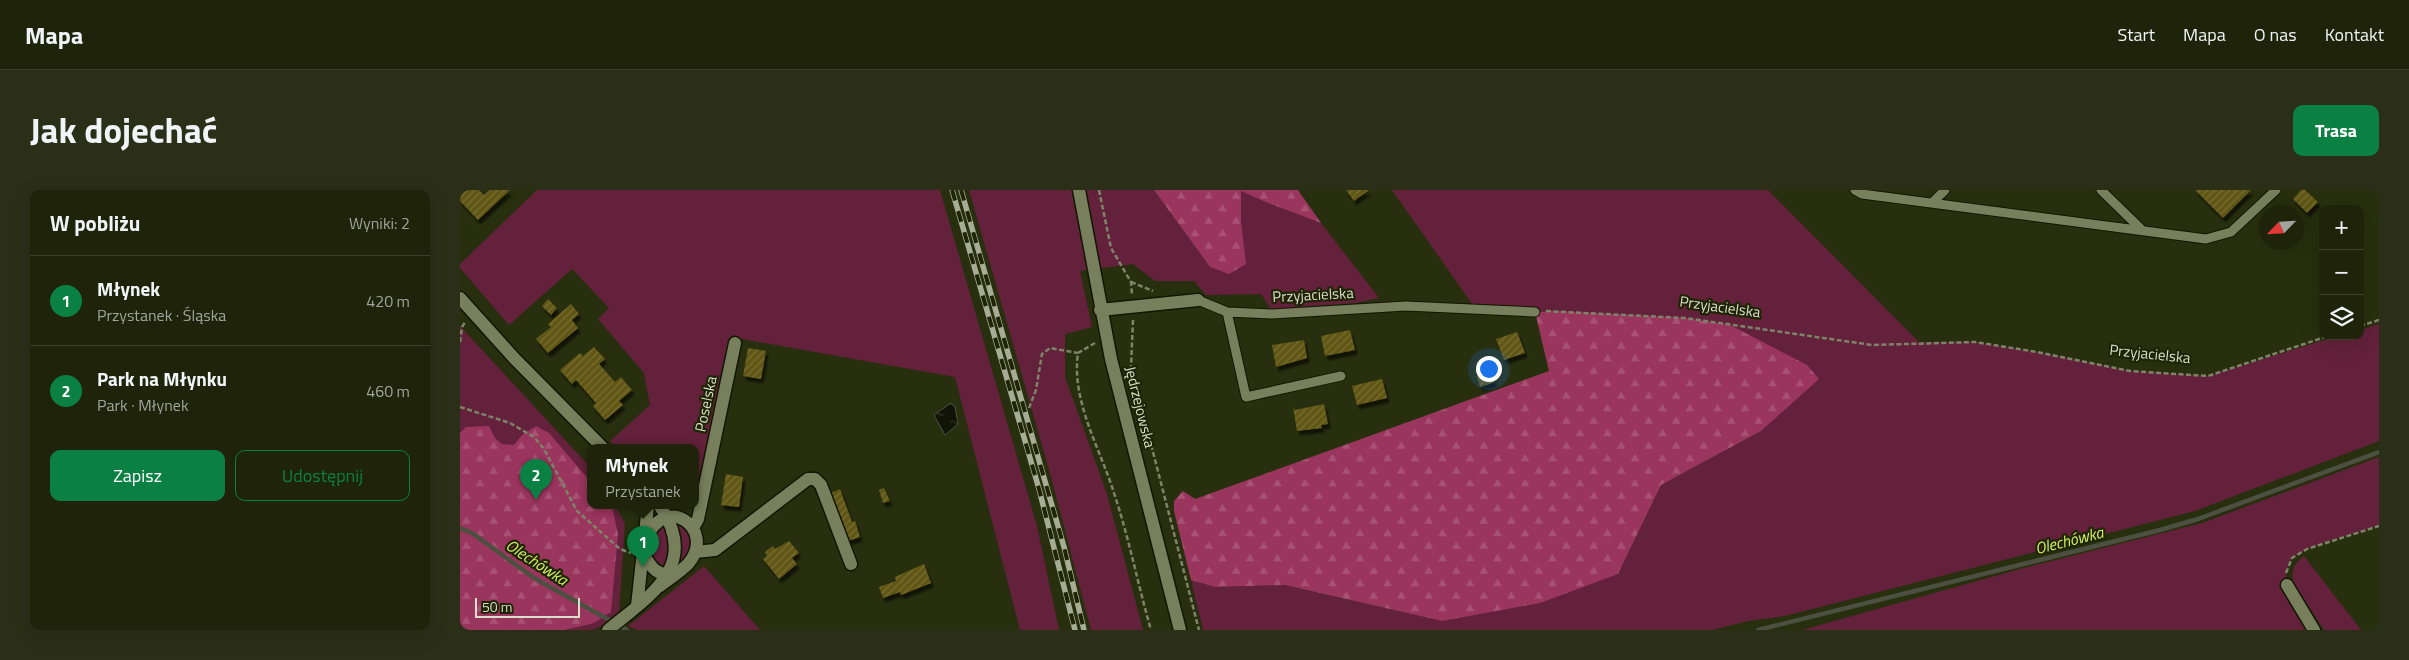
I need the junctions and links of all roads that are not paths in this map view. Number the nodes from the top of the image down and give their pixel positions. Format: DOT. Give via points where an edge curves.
graph roads {
  1 [pos="1079,190"];
  2 [pos="1855,190"];
  3 [pos="1945,190"];
  4 [pos="2101,190"];
  5 [pos="2276,190"];
  6 [pos="1932,203"];
  7 [pos="2142,231"];
  8 [pos="460,298"];
  9 [pos="1198,300"];
  10 [pos="1100,310"];
  11 [pos="1227,312"];
  12 [pos="1535,312"];
  13 [pos="735,344"];
  14 [pos="1342,376"];
  15 [pos="599,444"];
  16 [pos="648,509"];
  17 [pos="664,511"];
  18 [pos="693,528"];
  19 [pos="646,540"];
  20 [pos="695,552"];
  21 [pos="644,554"];
  22 [pos="851,564"];
  23 [pos="668,578"];
  24 [pos="2287,585"];
  25 [pos="637,606"];
  26 [pos="608,630"];
  27 [pos="1180,630"];
  28 [pos="2314,630"];
  1 -- 10 [label="street, Jędrzejowska"];
  2 -- 6 [label="lane" via="1862,194"];
  3 -- 6 [label="lane"];
  4 -- 7 [label="lane"];
  5 -- 7 [label="lane" via="2243,223 2218,237 2206,239"];
  6 -- 7 [label="lane"];
  8 -- 15 [label="street"];
  9 -- 10 [label="street, Przyjacielska"];
  9 -- 11 [label="lane, Przyjacielska"];
  10 -- 27 [label="street, Jędrzejowska"];
  11 -- 12 [label="lane, Przyjacielska" via="1272,314 1424,306"];
  11 -- 14 [label="lane" via="1246,398"];
  13 -- 18 [label="street, Poselska" via="698,519"];
  16 -- 19 [label="street"];
  17 -- 18 [label="street" via="685,520"];
  17 -- 19 [label="street"];
  17 -- 23 [label="street" via="674,542 674,558"];
  18 -- 20 [label="street" via="697,540"];
  19 -- 21 [label="street"];
  20 -- 22 [label="street" via="715,550 808,479 815,479 822,485"];
  20 -- 23 [label="street" via="688,564"];
  21 -- 23 [label="street" via="654,569"];
  21 -- 25 [label="street"];
  23 -- 25 [label="street"];
  24 -- 28 [label="street"];
  25 -- 26 [label="street"];
}
